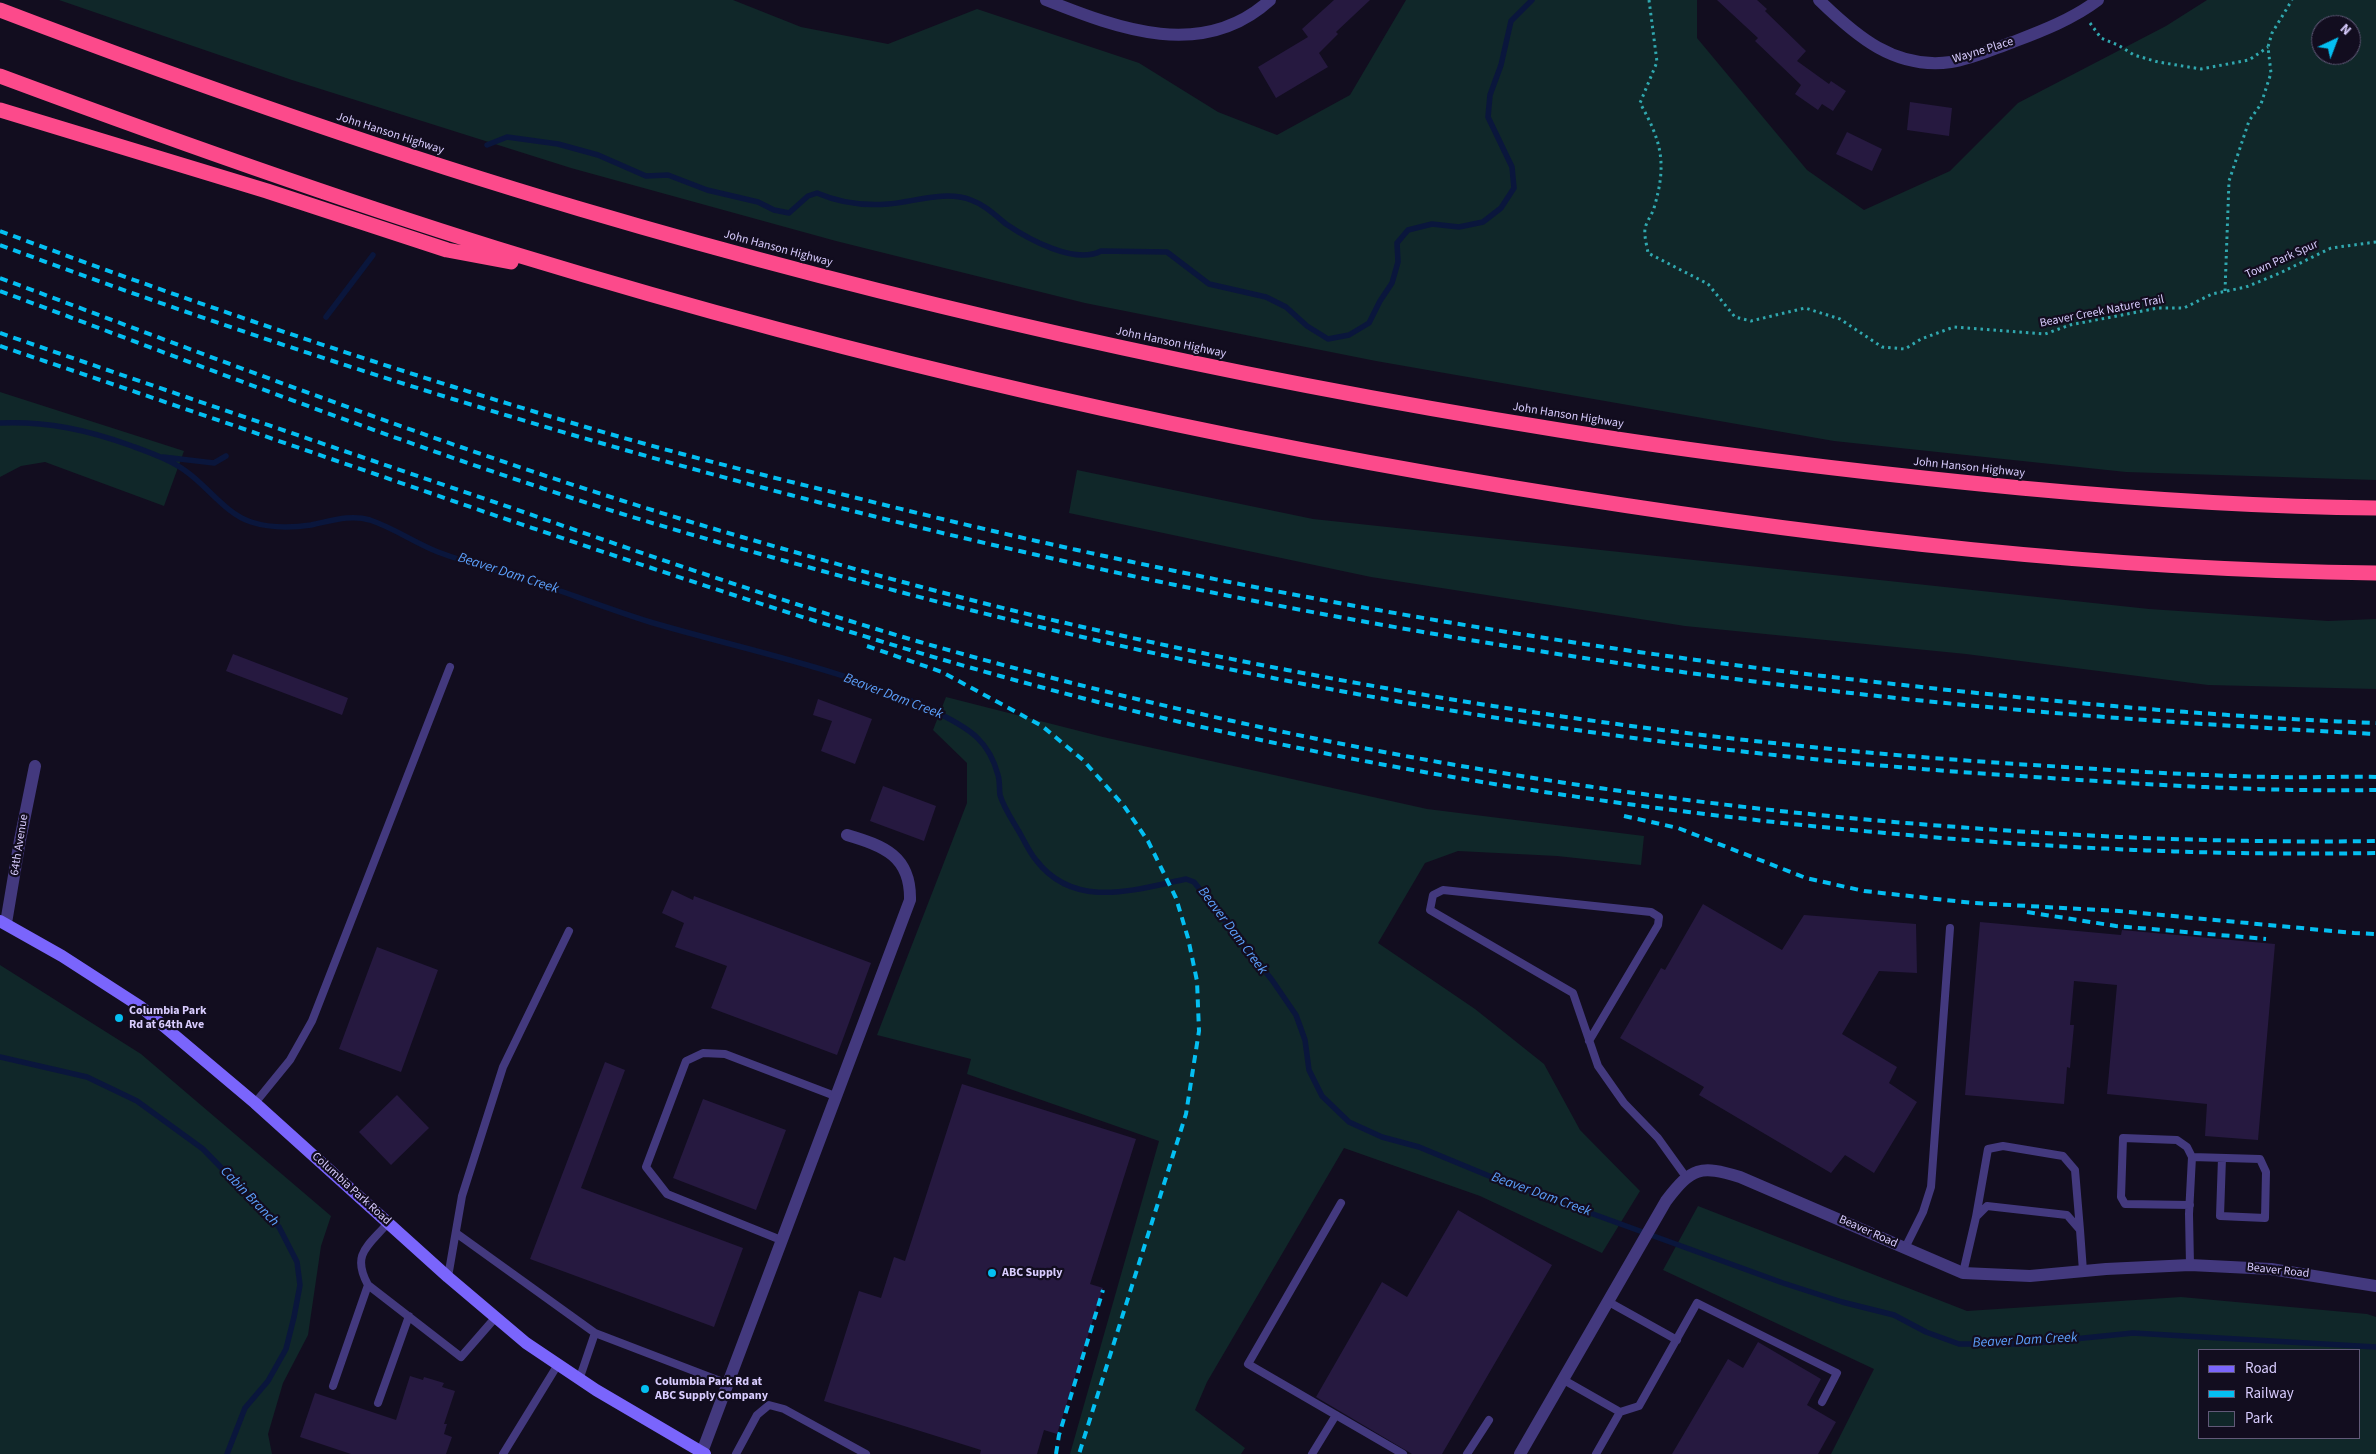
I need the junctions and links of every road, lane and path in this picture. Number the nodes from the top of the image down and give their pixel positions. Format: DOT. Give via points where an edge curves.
graph roads {
  1 [pos="1046,0"];
  2 [pos="1270,0"];
  3 [pos="1649,0"];
  4 [pos="1818,0"];
  5 [pos="2098,0"];
  6 [pos="2292,0"];
  7 [pos="0,10"];
  8 [pos="2090,22"];
  9 [pos="2268,47"];
  10 [pos="0,76"];
  11 [pos="0,110"];
  12 [pos="2376,242"];
  13 [pos="587,276"];
  14 [pos="2225,291"];
  15 [pos="2376,508"];
  16 [pos="2376,573"];
  17 [pos="450,667"];
  18 [pos="35,766"];
  19 [pos="847,835"];
  20 [pos="3,922"];
  21 [pos="1950,928"];
  22 [pos="569,931"];
  23 [pos="1589,1041"];
  24 [pos="836,1096"];
  25 [pos="255,1103"];
  26 [pos="2192,1157"];
  27 [pos="2222,1158"];
  28 [pos="1686,1178"];
  29 [pos="1341,1203"];
  30 [pos="2190,1205"];
  31 [pos="1976,1218"];
  32 [pos="388,1222"];
  33 [pos="2080,1230"];
  34 [pos="456,1233"];
  35 [pos="781,1240"];
  36 [pos="1905,1248"];
  37 [pos="2190,1265"];
  38 [pos="2083,1271"];
  39 [pos="1963,1273"];
  40 [pos="448,1276"];
  41 [pos="368,1285"];
  42 [pos="2376,1286"];
  43 [pos="1607,1301"];
  44 [pos="408,1316"];
  45 [pos="495,1318"];
  46 [pos="595,1333"];
  47 [pos="1677,1340"];
  48 [pos="557,1366"];
  49 [pos="1562,1379"];
  50 [pos="579,1380"];
  51 [pos="728,1384"];
  52 [pos="333,1386"];
  53 [pos="1822,1402"];
  54 [pos="378,1403"];
  55 [pos="1620,1412"];
  56 [pos="1336,1415"];
  57 [pos="1489,1420"];
  58 [pos="703,1453"];
  59 [pos="503,1454"];
  60 [pos="736,1454"];
  61 [pos="866,1454"];
  62 [pos="1312,1454"];
  63 [pos="1403,1454"];
  64 [pos="1467,1454"];
  65 [pos="1520,1454"];
  66 [pos="1596,1454"];
  1 -- 2 [label="street" via="1138,32 1164,35 1218,30 1240,22"];
  3 -- 14 [label="path, Beaver Creek Nature Trail" via="1657,62 1640,103 1662,152 1658,191 1645,230 1648,253 1708,284 1735,317 1751,321 1805,308 1840,319 1882,347 1905,349 1921,339 1954,327 2045,334 2070,325 2158,308 2184,308"];
  4 -- 5 [label="street, Wayne Place" via="1873,46 1900,58 1924,62 1951,62 1985,52 2032,35 2086,10"];
  6 -- 9 [label="path" via="2272,33"];
  7 -- 15 [label="highway, John Hanson Highway" via="314,125 579,209 844,282 1201,365 1442,411 1745,458 2089,495"];
  8 -- 9 [label="path" via="2101,38 2134,55 2201,70 2249,60"];
  9 -- 14 [label="path" via="2271,73 2262,104 2249,121 2229,181"];
  10 -- 13 [label="highway" via="307,187"];
  11 -- 13 [label="highway" via="267,191 447,250"];
  12 -- 14 [label="path, Town Park Spur" via="2331,248 2246,287"];
  13 -- 16 [label="highway" via="870,354 1068,402 1277,446 1487,484 1714,519 1908,543 2191,567"];
  17 -- 25 [label="lane" via="312,1021 290,1060"];
  18 -- 20 [label="street, 64th Avenue"];
  19 -- 24 [label="street" via="875,843 895,856 907,874 910,900"];
  20 -- 25 [label="street, Columbia Park Road" via="141,1007"];
  21 -- 36 [label="lane" via="1931,1187 1924,1212"];
  22 -- 34 [label="lane" via="503,1067 462,1196"];
  23 -- 23 [label="lane" via="1572,993 1430,910 1433,896 1443,890 1652,912 1659,917 1658,925"];
  23 -- 28 [label="lane" via="1598,1066 1624,1103 1658,1138"];
  24 -- 35 [label="street"];
  24 -- 35 [label="lane" via="725,1054 703,1053 686,1061 646,1166 667,1194"];
  25 -- 32 [label="street, Columbia Park Road"];
  26 -- 27 [label="lane"];
  26 -- 30 [label="lane"];
  26 -- 30 [label="lane" via="2188,1146 2177,1140 2123,1138 2121,1197 2125,1204"];
  27 -- 27 [label="lane" via="2260,1160 2266,1172 2265,1218 2220,1216"];
  28 -- 36 [label="street, Beaver Road" via="1708,1169 1740,1177"];
  28 -- 43 [label="street, Beaver Road" via="1666,1201"];
  29 -- 56 [label="lane" via="1248,1364"];
  30 -- 37 [label="lane"];
  31 -- 33 [label="lane" via="1988,1206 2010,1207 2067,1215"];
  31 -- 33 [label="lane" via="1988,1149 2003,1146 2063,1156 2075,1170"];
  31 -- 39 [label="lane"];
  32 -- 40 [label="street, Columbia Park Road"];
  32 -- 41 [label="lane" via="361,1255 360,1271"];
  33 -- 38 [label="lane"];
  34 -- 40 [label="lane"];
  34 -- 46 [label="lane"];
  35 -- 51 [label="street"];
  36 -- 39 [label="street, Beaver Road"];
  37 -- 38 [label="street, Beaver Road"];
  37 -- 42 [label="street, Beaver Road" via="2271,1269"];
  38 -- 39 [label="street, Beaver Road" via="2030,1276"];
  40 -- 45 [label="street, Columbia Park Road"];
  41 -- 44 [label="lane"];
  41 -- 52 [label="lane"];
  43 -- 47 [label="lane"];
  43 -- 49 [label="street, Beaver Road"];
  44 -- 45 [label="lane" via="461,1358"];
  44 -- 54 [label="lane"];
  45 -- 48 [label="street, Columbia Park Road"];
  46 -- 50 [label="lane"];
  46 -- 51 [label="lane"];
  47 -- 53 [label="lane" via="1697,1303 1837,1373"];
  47 -- 55 [label="lane" via="1639,1406"];
  48 -- 50 [label="street, Columbia Park Road"];
  48 -- 59 [label="lane"];
  49 -- 55 [label="lane"];
  49 -- 65 [label="street, Beaver Road"];
  50 -- 58 [label="street, Columbia Park Road"];
  51 -- 58 [label="street"];
  55 -- 66 [label="lane"];
  56 -- 62 [label="lane"];
  56 -- 63 [label="lane"];
  57 -- 64 [label="lane"];
  60 -- 61 [label="lane" via="757,1415 769,1405 784,1409"];
}
